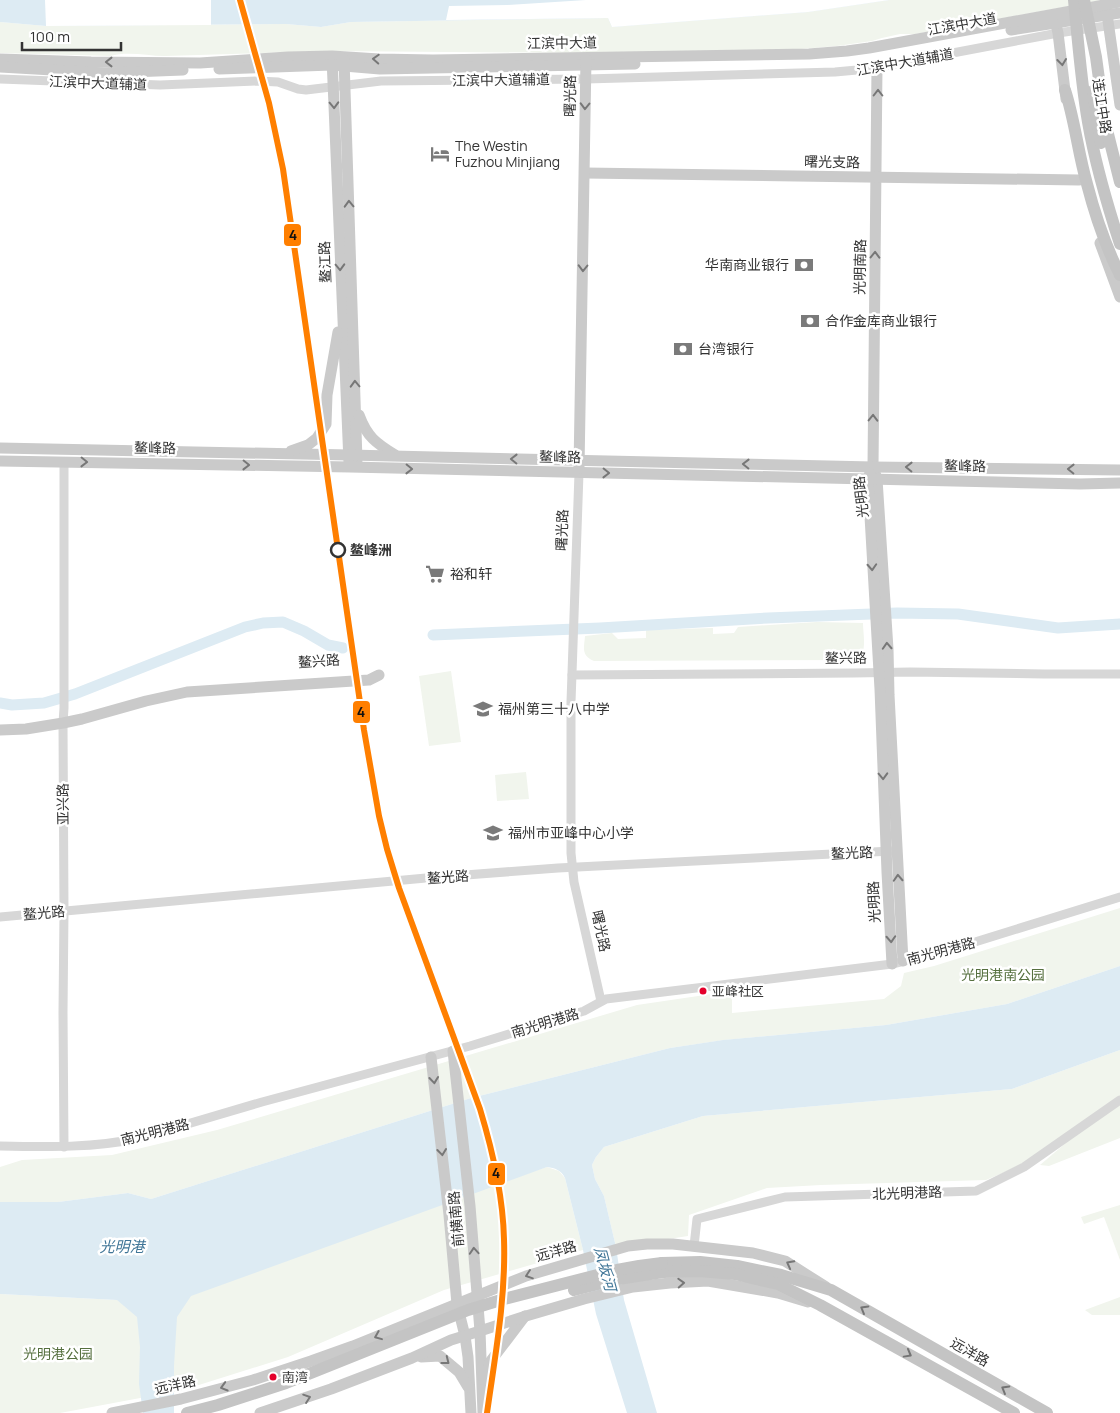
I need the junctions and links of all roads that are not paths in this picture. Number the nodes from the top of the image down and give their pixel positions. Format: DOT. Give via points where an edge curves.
graph roads {
  1 [pos="1073,0"];
  2 [pos="1083,0"];
  3 [pos="1120,2"];
  4 [pos="1120,13"];
  5 [pos="1111,17"];
  6 [pos="1056,23"];
  7 [pos="0,59"];
  8 [pos="332,60"];
  9 [pos="586,61"];
  10 [pos="344,62"];
  11 [pos="0,67"];
  12 [pos="877,68"];
  13 [pos="0,79"];
  14 [pos="586,79"];
  15 [pos="339,85"];
  16 [pos="1065,90"];
  17 [pos="1120,105"];
  18 [pos="585,173"];
  19 [pos="876,178"];
  20 [pos="1079,180"];
  21 [pos="1120,182"];
  22 [pos="1120,216"];
  23 [pos="1116,243"];
  24 [pos="1120,270"];
  25 [pos="1120,275"];
  26 [pos="1120,297"];
  27 [pos="342,313"];
  28 [pos="356,405"];
  29 [pos="0,448"];
  30 [pos="284,454"];
  31 [pos="353,455"];
  32 [pos="397,456"];
  33 [pos="0,461"];
  34 [pos="579,461"];
  35 [pos="64,462"];
  36 [pos="353,467"];
  37 [pos="873,467"];
  38 [pos="1120,470"];
  39 [pos="579,473"];
  40 [pos="873,478"];
  41 [pos="1120,483"];
  42 [pos="1080,484"];
  43 [pos="1120,490"];
  44 [pos="883,673"];
  45 [pos="1120,674"];
  46 [pos="572,675"];
  47 [pos="63,716"];
  48 [pos="0,723"];
  49 [pos="0,730"];
  50 [pos="891,851"];
  51 [pos="572,867"];
  52 [pos="1120,897"];
  53 [pos="64,911"];
  54 [pos="0,918"];
  55 [pos="898,963"];
  56 [pos="601,1001"];
  57 [pos="453,1051"];
  58 [pos="431,1057"];
  59 [pos="1120,1100"];
  60 [pos="0,1146"];
  61 [pos="64,1146"];
  62 [pos="694,1246"];
  63 [pos="663,1267"];
  64 [pos="831,1290"];
  65 [pos="477,1295"];
  66 [pos="457,1304"];
  67 [pos="820,1305"];
  68 [pos="526,1316"];
  69 [pos="480,1330"];
  70 [pos="465,1336"];
  71 [pos="412,1358"];
  72 [pos="482,1386"];
  73 [pos="469,1389"];
  74 [pos="112,1413"];
  75 [pos="187,1413"];
  76 [pos="222,1413"];
  77 [pos="260,1413"];
  78 [pos="471,1413"];
  79 [pos="482,1413"];
  80 [pos="1014,1413"];
  81 [pos="1047,1413"];
  1 -- 23 [label="highway, 连江中路, bridge" via="1088,122"];
  2 -- 21 [label="highway, bridge" via="1096,56 1104,120"];
  2 -- 22 [label="highway, 连江中路, bridge" via="1097,121"];
  3 -- 5 [label="main road, 江滨中大道"];
  4 -- 5 [label="main road, 江滨中大道"];
  5 -- 6 [label="main road, 江滨中大道"];
  5 -- 17 [label="main road"];
  6 -- 9 [label="main road, 江滨中大道" via="835,60"];
  6 -- 12 [label="street, 江滨中大道辅道"];
  6 -- 16 [label="main road, one-way"];
  8 -- 7 [label="main road, 江滨中大道, one-way" via="288,57 200,62"];
  8 -- 10 [label="main road, 江滨中大道"];
  8 -- 11 [label="main road, 江滨中大道" via="105,73"];
  8 -- 15 [label="main road, 鳌江路"];
  9 -- 10 [label="main road, 江滨中大道" via="380,69"];
  9 -- 14 [label="main road, 曙光路"];
  10 -- 15 [label="main road, 鳌江路"];
  12 -- 14 [label="street, 江滨中大道辅道"];
  19 -- 12 [label="main road, 光明南路, one-way"];
  13 -- 15 [label="street, 江滨中大道辅道" via="160,85 258,81 278,82 306,90"];
  14 -- 15 [label="street, 江滨中大道辅道" via="381,81"];
  14 -- 18 [label="main road, 曙光路, one-way"];
  15 -- 27 [label="main road, 鳌江路, one-way"];
  28 -- 15 [label="main road, 鳌江路, one-way"];
  16 -- 20 [label="main road" via="1066,119"];
  16 -- 25 [label="highway" via="1087,185"];
  18 -- 19 [label="main road, 曙光支路"];
  18 -- 34 [label="main road, 曙光路, one-way"];
  19 -- 20 [label="main road, 曙光支路"];
  37 -- 19 [label="main road, 光明南路, one-way"];
  20 -- 26 [label="main road"];
  23 -- 24 [label="highway, 连江中路"];
  27 -- 30 [label="main road" via="327,395 326,424 308,445"];
  27 -- 31 [label="main road, 鳌江路"];
  28 -- 31 [label="main road, 鳌江路"];
  28 -- 32 [label="main road" via="369,436"];
  29 -- 30 [label="main road, 鳌峰路"];
  30 -- 31 [label="main road, 鳌峰路"];
  31 -- 32 [label="main road, 鳌峰路"];
  31 -- 36 [label="main road, 鳌江路"];
  34 -- 32 [label="main road, 鳌峰路, one-way"];
  33 -- 35 [label="main road, 鳌峰路"];
  37 -- 34 [label="main road, 鳌峰路, one-way"];
  34 -- 39 [label="main road, 曙光路"];
  35 -- 36 [label="main road, 鳌峰路, one-way"];
  35 -- 47 [label="street, 亚兴路"];
  36 -- 39 [label="main road, 鳌峰路, one-way"];
  38 -- 37 [label="main road, 鳌峰路, one-way"];
  37 -- 40 [label="main road, 光明路"];
  39 -- 40 [label="main road, 鳌峰路, one-way"];
  39 -- 46 [label="street, 曙光路"];
  40 -- 42 [label="main road, 鳌峰路"];
  40 -- 44 [label="main road, 光明路"];
  41 -- 42 [label="main road, 鳌峰路"];
  42 -- 43 [label="main road"];
  44 -- 45 [label="street, 鳌兴路"];
  44 -- 46 [label="street, 鳌兴路"];
  44 -- 50 [label="main road, 光明路"];
  46 -- 51 [label="street, 曙光路"];
  47 -- 47 [label="main road, 鳌兴路" via="82,719 187,692 369,680 379,675 368,672 185,686"];
  47 -- 48 [label="main road, 鳌兴路"];
  47 -- 49 [label="main road, 鳌兴路" via="26,729"];
  47 -- 53 [label="street, 亚兴路"];
  50 -- 51 [label="street, 鳌光路"];
  50 -- 55 [label="main road, 光明路"];
  51 -- 53 [label="street, 鳌光路"];
  51 -- 56 [label="street, 曙光路"];
  52 -- 55 [label="street, 南光明港路"];
  53 -- 54 [label="street, 鳌光路"];
  53 -- 61 [label="street, 亚兴路"];
  55 -- 56 [label="street, 南光明港路"];
  56 -- 57 [label="street, 南光明港路" via="584,1011"];
  57 -- 58 [label="street, 南光明港路"];
  65 -- 57 [label="main road, 前横南路, one-way"];
  58 -- 61 [label="street, 南光明港路" via="150,1136 121,1142"];
  58 -- 66 [label="main road, 前横南路, one-way"];
  59 -- 62 [label="street, 北光明港路" via="1024,1167 976,1191 786,1196 697,1219"];
  60 -- 61 [label="street, 南光明港路"];
  64 -- 62 [label="main road, 远洋路, one-way" via="785,1260"];
  62 -- 65 [label="main road, 远洋路, one-way" via="653,1243 619,1248 526,1276"];
  63 -- 64 [label="highway" via="700,1262 738,1266"];
  63 -- 67 [label="highway" via="756,1278 778,1284"];
  63 -- 75 [label="highway, bridge" via="639,1266 616,1270 468,1310 286,1383"];
  63 -- 76 [label="highway, bridge" via="470,1318 289,1391"];
  81 -- 64 [label="highway, 远洋路, one-way"];
  65 -- 66 [label="main road, 远洋路"];
  65 -- 69 [label="main road, 前横南路"];
  66 -- 70 [label="main road, 前横南路"];
  66 -- 74 [label="main road, 远洋路, one-way" via="353,1346 253,1380"];
  68 -- 67 [label="main road, one-way" via="633,1287 708,1281 778,1293"];
  67 -- 80 [label="highway, one-way"];
  68 -- 69 [label="main road"];
  68 -- 72 [label="main road, 前横南路" via="490,1362"];
  69 -- 70 [label="main road"];
  69 -- 72 [label="main road, 前横南路"];
  70 -- 71 [label="main road"];
  70 -- 73 [label="main road, 前横南路"];
  71 -- 73 [label="main road, 前横南路, one-way" via="440,1356 459,1372"];
  77 -- 71 [label="main road, one-way"];
  72 -- 79 [label="main road, 前横南路"];
  73 -- 78 [label="main road, 前横南路"];
}
